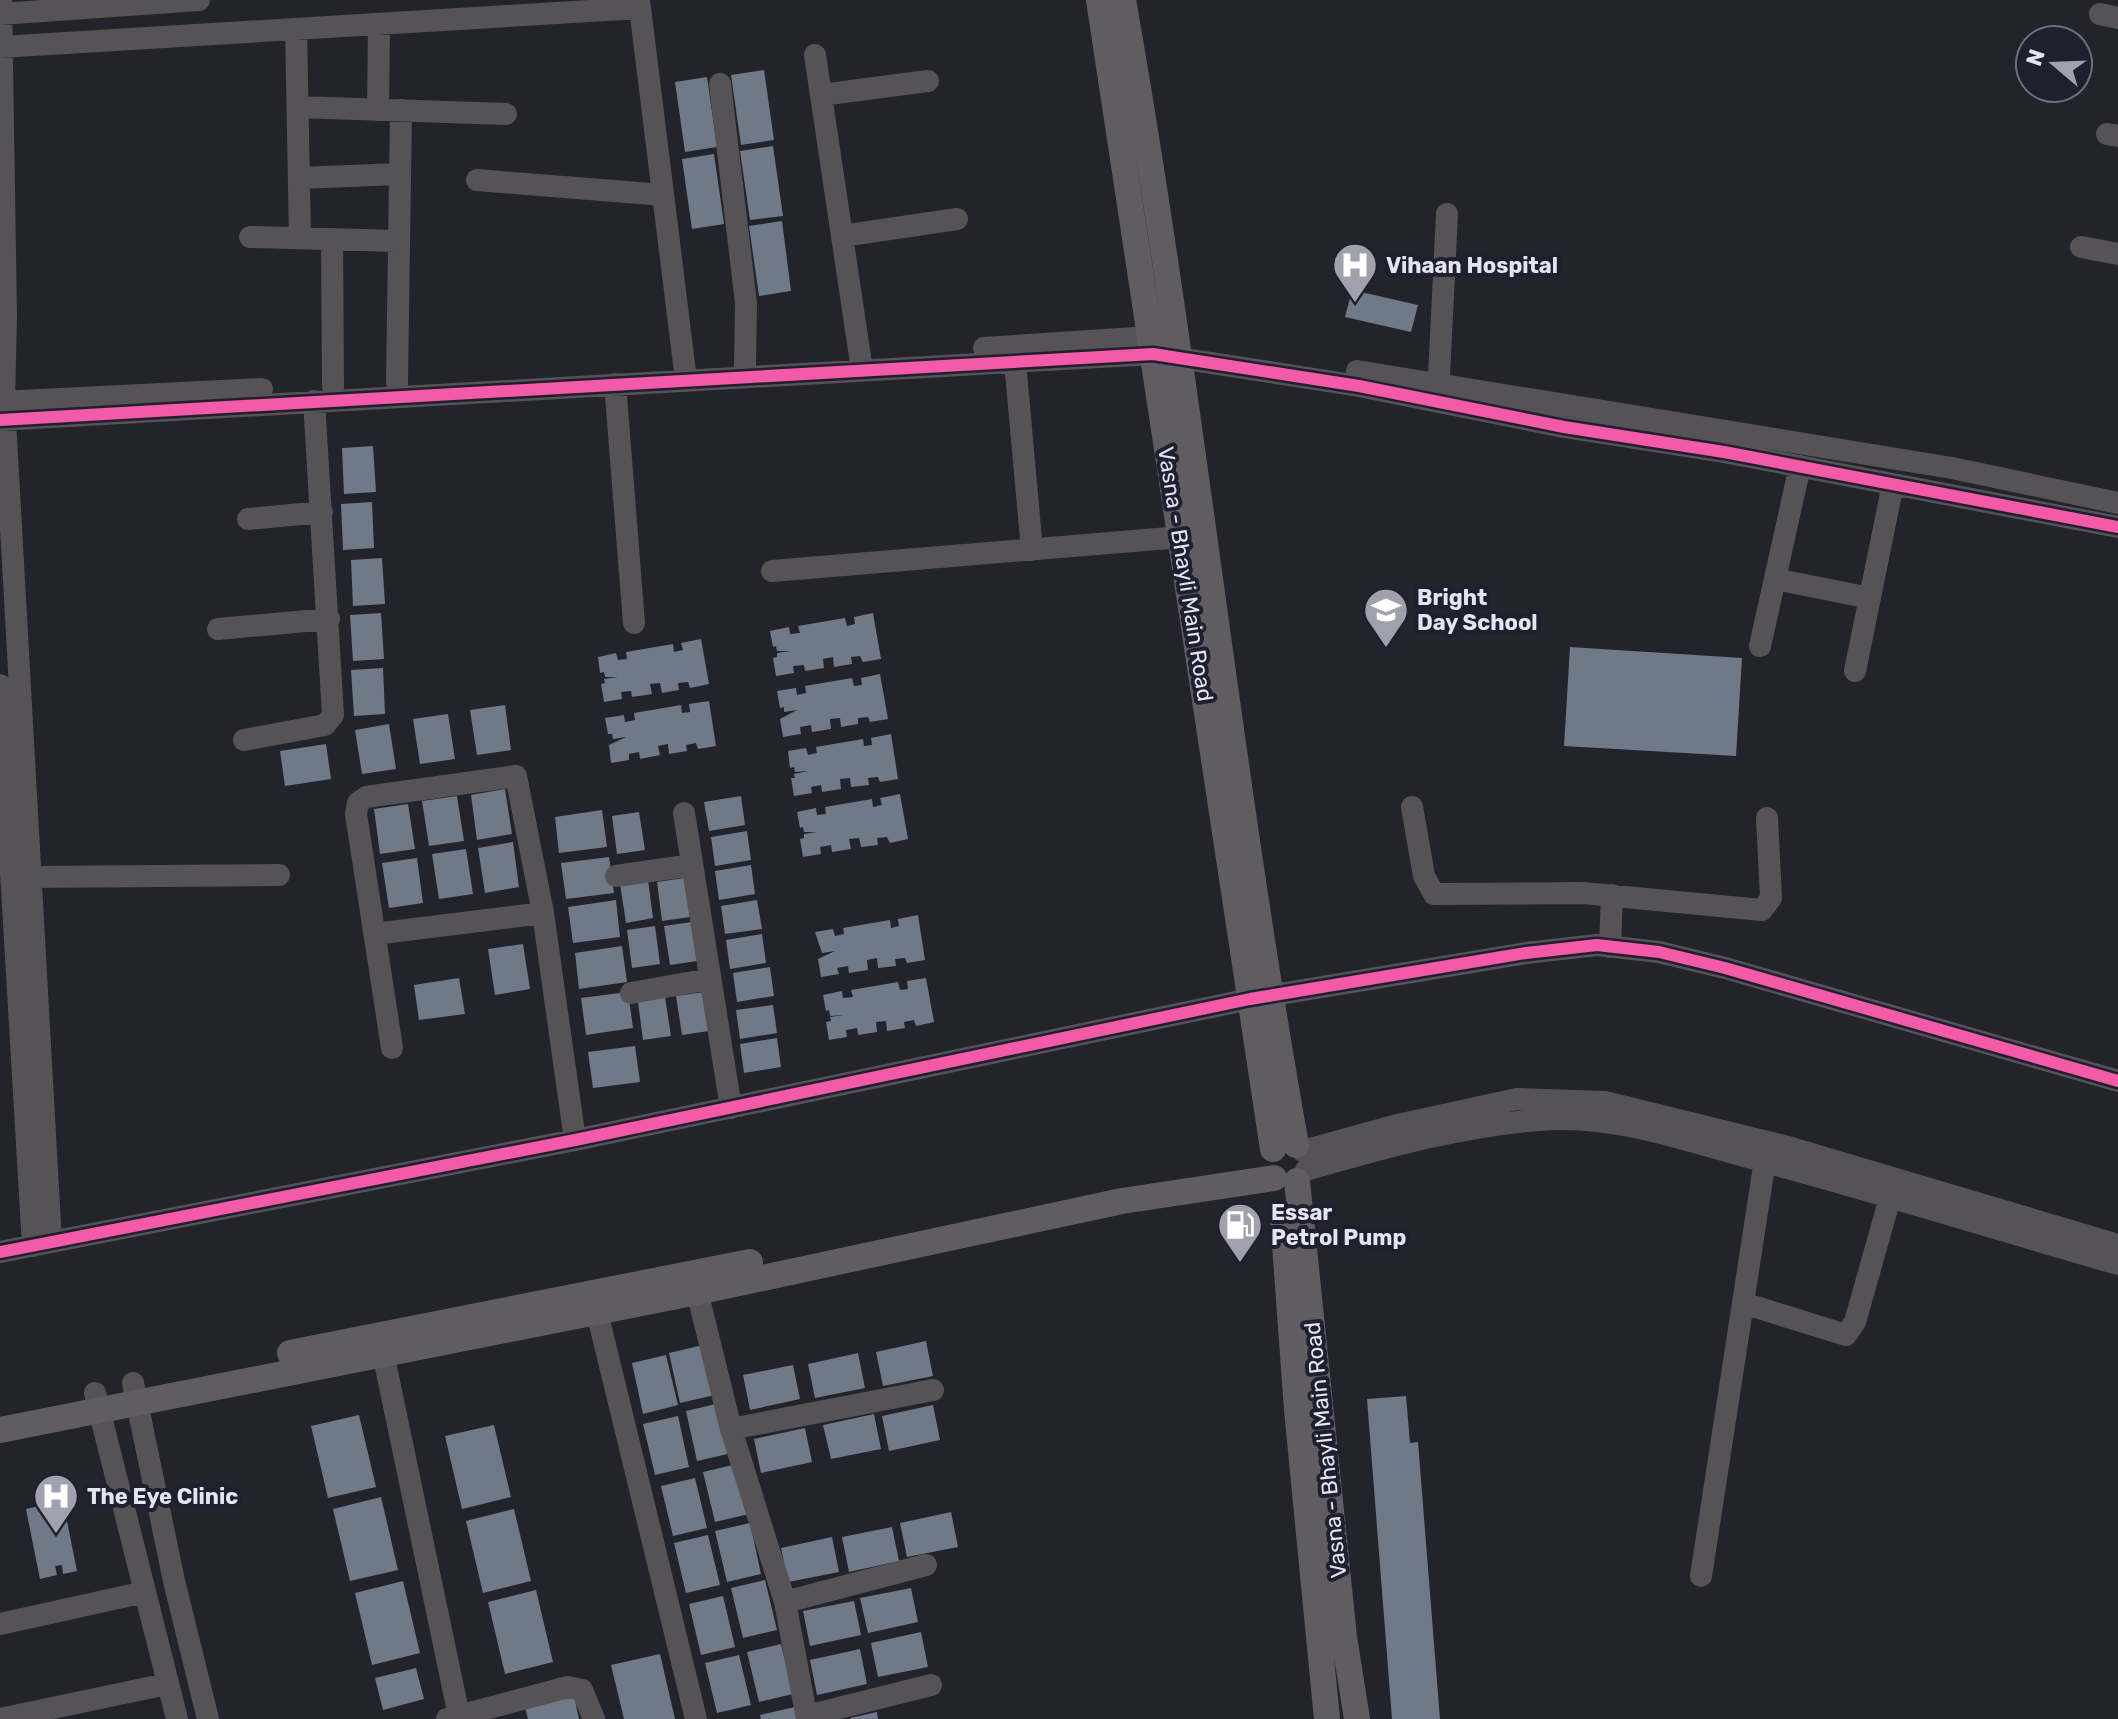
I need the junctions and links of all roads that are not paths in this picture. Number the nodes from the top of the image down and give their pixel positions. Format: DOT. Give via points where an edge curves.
graph roads {
  1 [pos="1,0"];
  2 [pos="199,0"];
  3 [pos="1099,0"];
  4 [pos="1123,0"];
  5 [pos="639,4"];
  6 [pos="31,6"];
  7 [pos="0,14"];
  8 [pos="379,24"];
  9 [pos="296,29"];
  10 [pos="0,47"];
  11 [pos="815,55"];
  12 [pos="928,81"];
  13 [pos="720,84"];
  14 [pos="821,95"];
  15 [pos="298,107"];
  16 [pos="390,110"];
  17 [pos="506,114"];
  18 [pos="400,174"];
  19 [pos="299,178"];
  20 [pos="477,180"];
  21 [pos="663,195"];
  22 [pos="1447,214"];
  23 [pos="957,219"];
  24 [pos="842,236"];
  25 [pos="250,237"];
  26 [pos="300,238"];
  27 [pos="332,239"];
  28 [pos="398,241"];
  29 [pos="2081,247"];
  30 [pos="2118,254"];
  31 [pos="1164,347"];
  32 [pos="1015,362"];
  33 [pos="861,363"];
  34 [pos="751,364"];
  35 [pos="685,375"];
  36 [pos="397,383"];
  37 [pos="615,384"];
  38 [pos="333,386"];
  39 [pos="1438,393"];
  40 [pos="314,401"];
  41 [pos="2,411"];
  42 [pos="1800,466"];
  43 [pos="1893,484"];
  44 [pos="2118,503"];
  45 [pos="322,512"];
  46 [pos="248,519"];
  47 [pos="2118,527"];
  48 [pos="1181,537"];
  49 [pos="1032,550"];
  50 [pos="772,571"];
  51 [pos="1775,579"];
  52 [pos="1870,598"];
  53 [pos="329,619"];
  54 [pos="634,623"];
  55 [pos="218,629"];
  56 [pos="1760,646"];
  57 [pos="1855,671"];
  58 [pos="0,685"];
  59 [pos="244,740"];
  60 [pos="1412,807"];
  61 [pos="684,813"];
  62 [pos="1767,818"];
  63 [pos="692,865"];
  64 [pos="279,875"];
  65 [pos="616,876"];
  66 [pos="31,877"];
  67 [pos="1612,895"];
  68 [pos="543,913"];
  69 [pos="374,934"];
  70 [pos="1610,947"];
  71 [pos="710,979"];
  72 [pos="631,993"];
  73 [pos="1260,997"];
  74 [pos="392,1048"];
  75 [pos="2118,1081"];
  76 [pos="731,1108"];
  77 [pos="575,1140"];
  78 [pos="1766,1152"];
  79 [pos="1287,1165"];
  80 [pos="1890,1198"];
  81 [pos="42,1244"];
  82 [pos="2118,1245"];
  83 [pos="0,1252"];
  84 [pos="2118,1264"];
  85 [pos="695,1283"];
  86 [pos="1743,1303"];
  87 [pos="597,1312"];
  88 [pos="383,1353"];
  89 [pos="933,1390"];
  90 [pos="135,1392"];
  91 [pos="98,1402"];
  92 [pos="0,1412"];
  93 [pos="731,1429"];
  94 [pos="0,1430"];
  95 [pos="926,1565"];
  96 [pos="1701,1576"];
  97 [pos="145,1592"];
  98 [pos="785,1602"];
  99 [pos="0,1624"];
  100 [pos="167,1684"];
  101 [pos="931,1685"];
  102 [pos="807,1717"];
  103 [pos="453,1718"];
  104 [pos="0,1719"];
  105 [pos="177,1719"];
  106 [pos="208,1719"];
  107 [pos="594,1719"];
  108 [pos="696,1719"];
  109 [pos="1327,1719"];
  110 [pos="1357,1719"];
  1 -- 7 [label="street"];
  2 -- 6 [label="street"];
  3 -- 31 [label="main road, Vasna - Bhayli Main Road"];
  4 -- 31 [label="main road, Vasna - Bhayli Main Road"];
  5 -- 8 [label="street"];
  5 -- 21 [label="street"];
  6 -- 7 [label="street"];
  7 -- 10 [label="street"];
  8 -- 9 [label="street"];
  8 -- 16 [label="street"];
  9 -- 10 [label="street"];
  9 -- 15 [label="street"];
  10 -- 41 [label="street" via="6,317"];
  11 -- 14 [label="street"];
  12 -- 14 [label="street"];
  13 -- 34 [label="street"];
  14 -- 24 [label="street"];
  15 -- 16 [label="street"];
  15 -- 19 [label="street"];
  16 -- 17 [label="street"];
  16 -- 18 [label="street"];
  18 -- 19 [label="street"];
  18 -- 28 [label="street"];
  19 -- 26 [label="street"];
  20 -- 21 [label="street"];
  21 -- 35 [label="street"];
  22 -- 39 [label="street"];
  23 -- 24 [label="street"];
  24 -- 33 [label="street"];
  25 -- 26 [label="street"];
  26 -- 27 [label="street"];
  27 -- 28 [label="street"];
  27 -- 38 [label="street"];
  28 -- 36 [label="street"];
  29 -- 30 [label="street"];
  31 -- 32 [label="street"];
  31 -- 33 [label="street"];
  31 -- 39 [label="street"];
  31 -- 48 [label="main road, Vasna - Bhayli Main Road"];
  31 -- 73 [label="main road, Vasna - Bhayli Main Road"];
  32 -- 33 [label="street"];
  32 -- 49 [label="street"];
  33 -- 34 [label="street"];
  33 -- 35 [label="street"];
  34 -- 35 [label="street"];
  35 -- 36 [label="street"];
  35 -- 37 [label="street"];
  36 -- 38 [label="street"];
  37 -- 40 [label="street"];
  37 -- 54 [label="street"];
  38 -- 41 [label="street"];
  39 -- 42 [label="street" via="1564,427"];
  39 -- 44 [label="street" via="1952,468"];
  40 -- 41 [label="street"];
  40 -- 45 [label="street"];
  41 -- 66 [label="street"];
  42 -- 43 [label="street"];
  42 -- 51 [label="street"];
  43 -- 47 [label="street"];
  43 -- 52 [label="street"];
  45 -- 46 [label="street"];
  45 -- 53 [label="street"];
  48 -- 49 [label="street"];
  48 -- 73 [label="main road, Vasna - Bhayli Main Road"];
  49 -- 50 [label="street"];
  51 -- 52 [label="street"];
  51 -- 56 [label="street"];
  52 -- 57 [label="street"];
  53 -- 55 [label="street"];
  53 -- 59 [label="street" via="333,715 325,725"];
  58 -- 81 [label="street"];
  60 -- 67 [label="street" via="1424,876 1434,894"];
  61 -- 63 [label="street"];
  62 -- 67 [label="street" via="1771,898 1762,910"];
  63 -- 65 [label="street"];
  63 -- 71 [label="street"];
  64 -- 66 [label="street"];
  66 -- 81 [label="street"];
  67 -- 70 [label="street"];
  68 -- 69 [label="street"];
  68 -- 69 [label="street" via="519,781 510,774 366,797 358,803"];
  68 -- 77 [label="street"];
  69 -- 74 [label="street"];
  70 -- 73 [label="street" via="1526,953"];
  70 -- 75 [label="street" via="1725,968"];
  71 -- 72 [label="street"];
  71 -- 76 [label="street"];
  73 -- 76 [label="street"];
  73 -- 79 [label="main road, Vasna - Bhayli Main Road"];
  76 -- 77 [label="street"];
  77 -- 81 [label="street"];
  78 -- 79 [label="street" via="1660,1113 1557,1098 1517,1099 1393,1126"];
  78 -- 80 [label="street"];
  78 -- 82 [label="street"];
  78 -- 86 [label="street"];
  79 -- 85 [label="main road"];
  79 -- 109 [label="main road, Vasna - Bhayli Main Road" via="1297,1410"];
  79 -- 110 [label="main road, Vasna - Bhayli Main Road"];
  80 -- 84 [label="street"];
  80 -- 86 [label="street" via="1855,1322 1846,1335"];
  81 -- 83 [label="street"];
  85 -- 87 [label="main road"];
  85 -- 90 [label="main road"];
  85 -- 93 [label="street"];
  86 -- 96 [label="street"];
  87 -- 88 [label="main road"];
  87 -- 108 [label="street"];
  88 -- 90 [label="main road"];
  88 -- 103 [label="street"];
  89 -- 93 [label="street"];
  90 -- 91 [label="main road"];
  90 -- 106 [label="street"];
  91 -- 92 [label="main road"];
  91 -- 94 [label="main road"];
  91 -- 97 [label="street"];
  93 -- 98 [label="street"];
  95 -- 98 [label="street"];
  97 -- 99 [label="street"];
  97 -- 100 [label="street"];
  98 -- 102 [label="street"];
  100 -- 104 [label="street"];
  100 -- 105 [label="street"];
  101 -- 102 [label="street"];
  103 -- 107 [label="street" via="568,1687 582,1690"];
}
